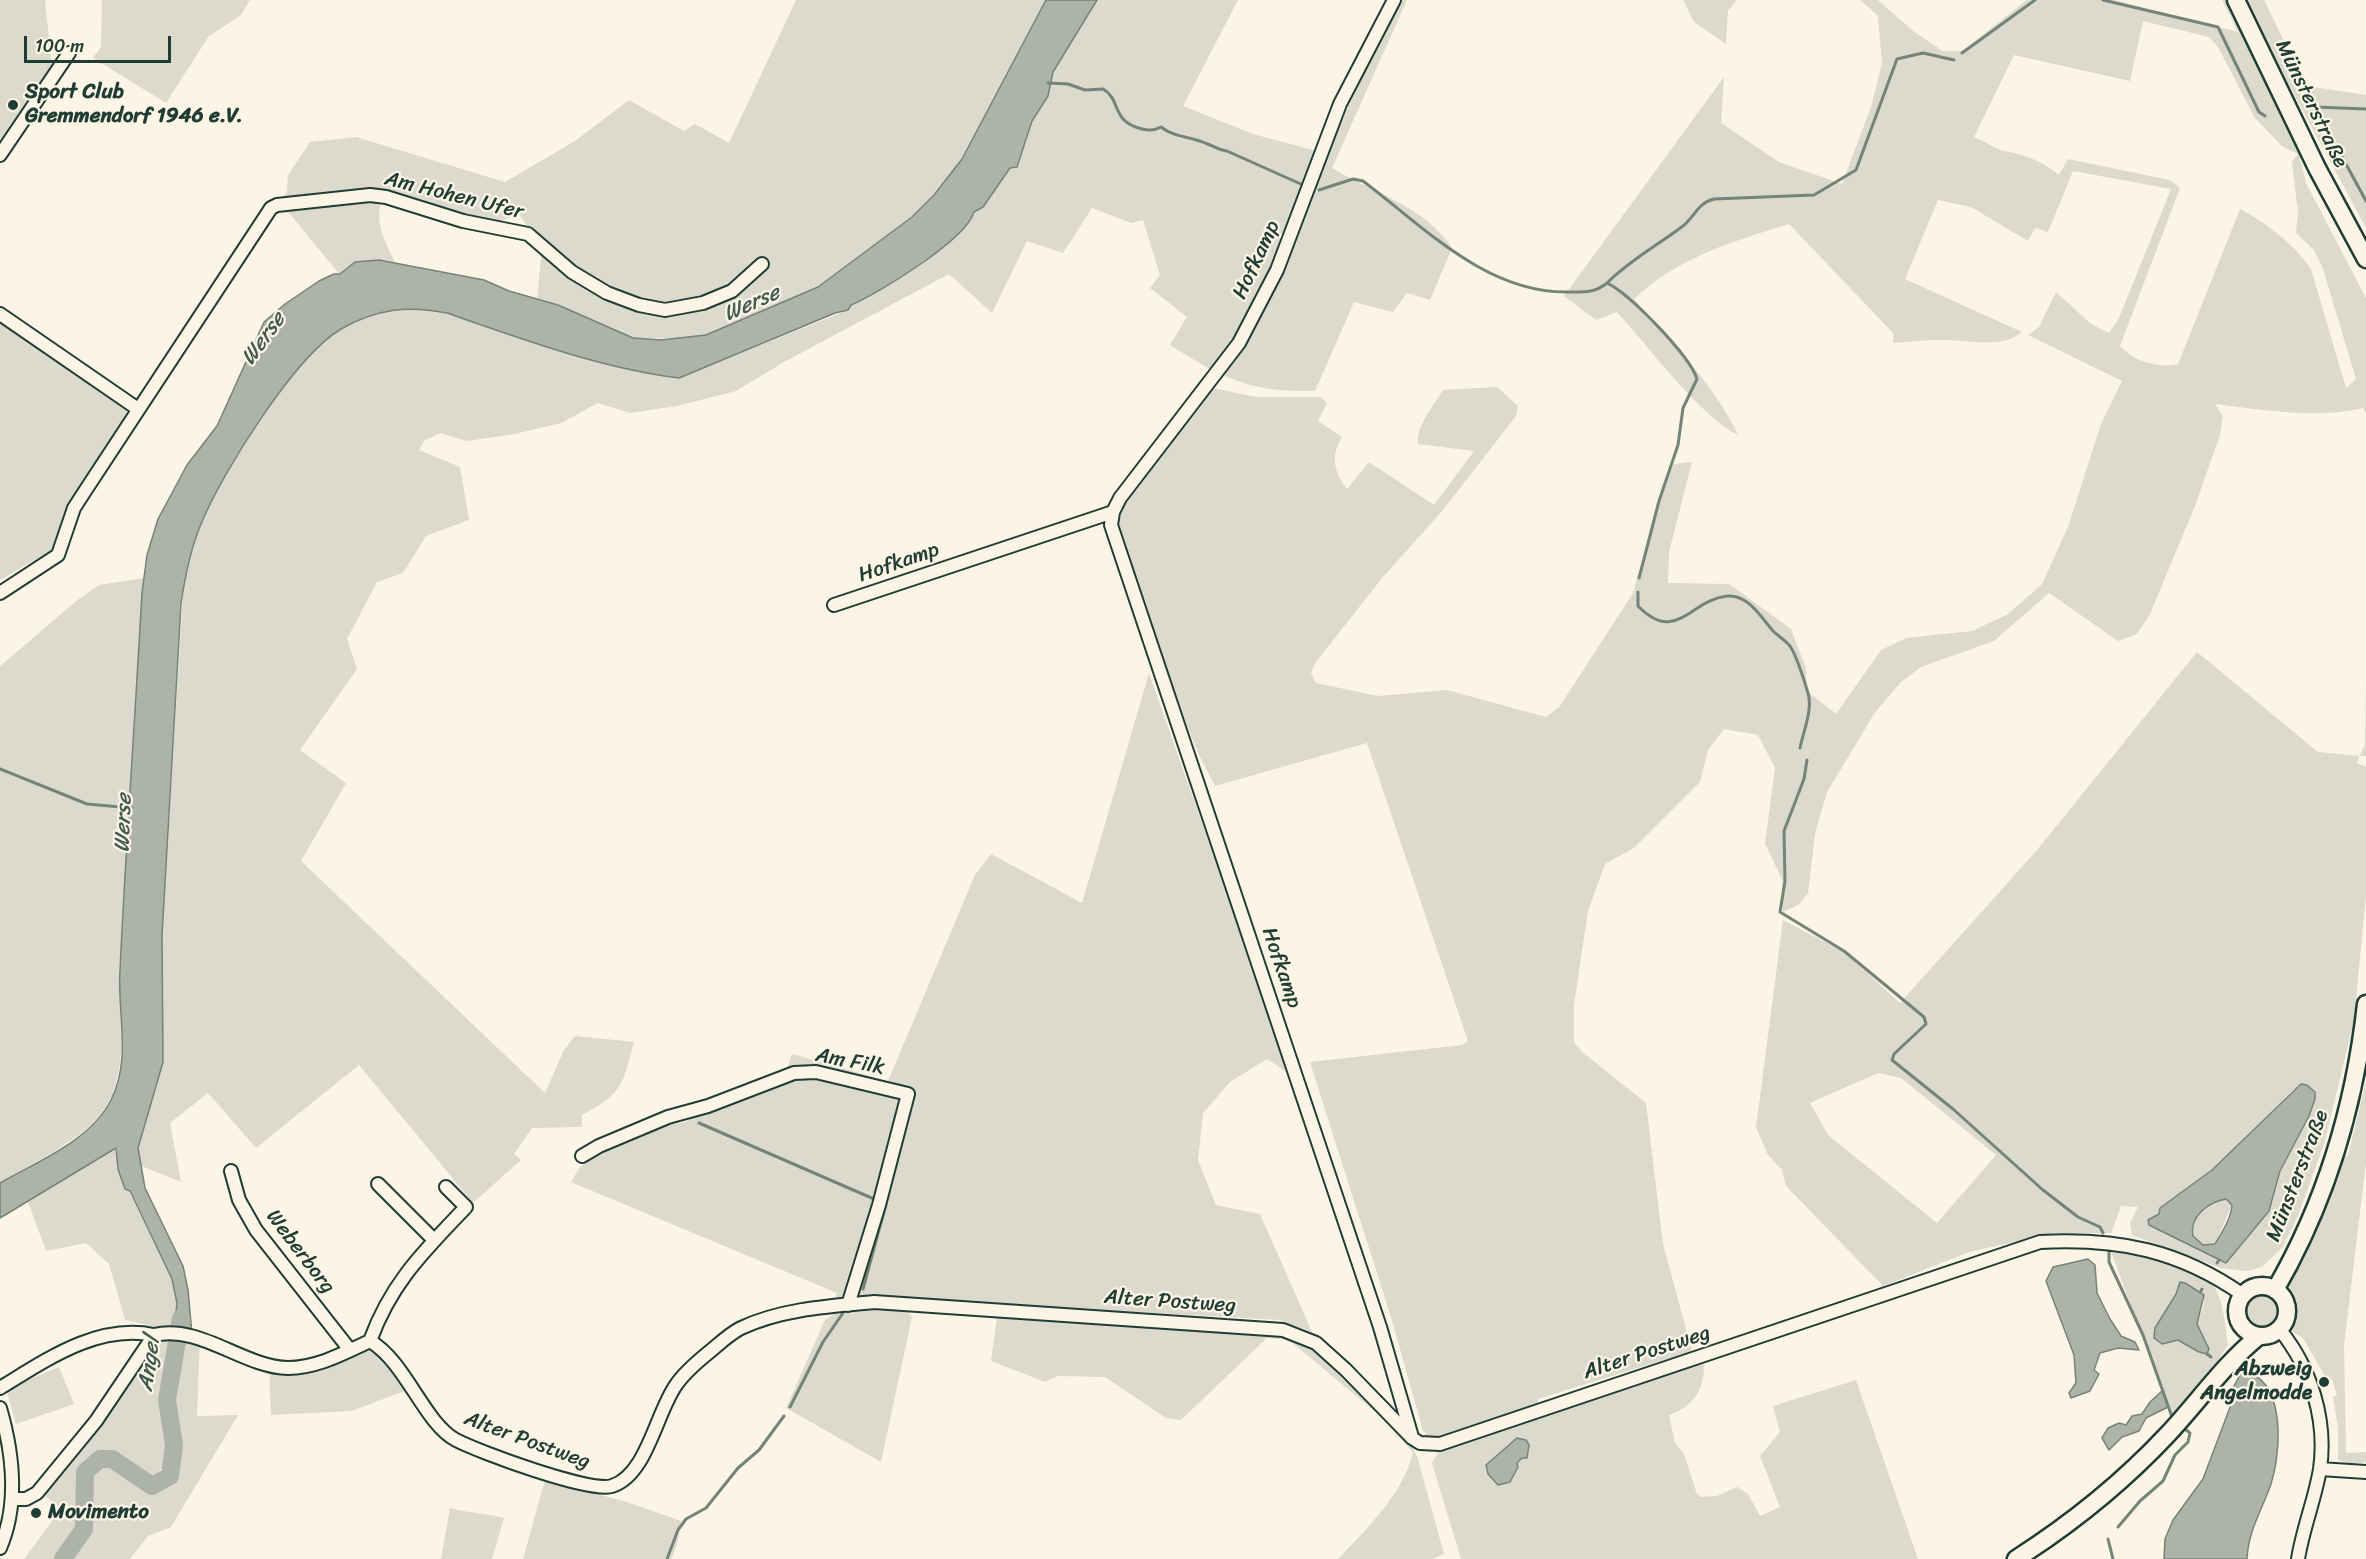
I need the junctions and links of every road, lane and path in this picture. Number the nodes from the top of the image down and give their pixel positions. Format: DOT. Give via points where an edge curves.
graph roads {
  1 [pos="1394,0"];
  2 [pos="2236,0"];
  3 [pos="69,53"];
  4 [pos="0,155"];
  5 [pos="2366,259"];
  6 [pos="762,264"];
  7 [pos="0,314"];
  8 [pos="138,409"];
  9 [pos="1113,512"];
  10 [pos="0,593"];
  11 [pos="834,605"];
  12 [pos="2366,1004"];
  13 [pos="582,1156"];
  14 [pos="231,1171"];
  15 [pos="378,1184"];
  16 [pos="446,1187"];
  17 [pos="434,1240"];
  18 [pos="2275,1290"];
  19 [pos="2244,1295"];
  20 [pos="848,1305"];
  21 [pos="2241,1324"];
  22 [pos="2280,1330"];
  23 [pos="154,1335"];
  24 [pos="2259,1336"];
  25 [pos="370,1341"];
  26 [pos="350,1350"];
  27 [pos="2227,1364"];
  28 [pos="0,1388"];
  29 [pos="0,1408"];
  30 [pos="1412,1438"];
  31 [pos="2320,1469"];
  32 [pos="2366,1472"];
  33 [pos="12,1499"];
  34 [pos="0,1548"];
  35 [pos="2016,1559"];
  36 [pos="2298,1559"];
  1 -- 9 [label="street, Hofkamp" via="1340,104 1277,270 1239,343"];
  2 -- 5 [label="main road, Münsterstraße"];
  3 -- 4 [label="street"];
  6 -- 8 [label="street, Am Hohen Ufer" via="732,291 703,303 665,310 607,293 572,272 528,234 370,195 277,206 271,208"];
  7 -- 8 [label="street"];
  8 -- 10 [label="street, Am Hohen Ufer" via="75,508 58,555"];
  9 -- 11 [label="street, Hofkamp"];
  9 -- 30 [label="street, Hofkamp" via="1115,539 1351,1239"];
  12 -- 18 [label="main road, Münsterstraße" via="2361,1047 2338,1143 2305,1229"];
  13 -- 20 [label="street, Am Filk" via="668,1117 708,1107 794,1073 816,1072 908,1094"];
  14 -- 26 [label="street, Weberborg" via="238,1200 256,1230"];
  15 -- 17 [label="street"];
  16 -- 17 [label="street" via="466,1207"];
  17 -- 25 [label="street" via="399,1281"];
  18 -- 19 [label="main road" via="2258,1287"];
  18 -- 22 [label="main road" via="2288,1309"];
  19 -- 21 [label="main road" via="2237,1309"];
  19 -- 30 [label="street, Alter Postweg" via="2199,1267 2160,1252 2083,1240 2040,1242 1440,1444 1420,1443"];
  20 -- 25 [label="street, Alter Postweg" via="775,1316 739,1329 676,1384 638,1466 611,1487 545,1473 454,1439 436,1421 385,1350"];
  20 -- 30 [label="street, Alter Postweg" via="874,1302 1283,1330 1316,1343"];
  21 -- 24 [label="main road"];
  21 -- 27 [label="main road"];
  22 -- 24 [label="main road"];
  22 -- 31 [label="street" via="2296,1352 2316,1402 2321,1435"];
  23 -- 26 [label="street" via="194,1338 286,1368 314,1365"];
  23 -- 28 [label="street" via="117,1332 79,1344"];
  23 -- 33 [label="street" via="96,1421 37,1493"];
  24 -- 27 [label="main road"];
  25 -- 26 [label="street"];
  27 -- 35 [label="main road" via="2144,1458 2086,1508"];
  29 -- 33 [label="street" via="9,1448"];
  31 -- 32 [label="street"];
  31 -- 36 [label="street"];
  33 -- 34 [label="street"];
}
